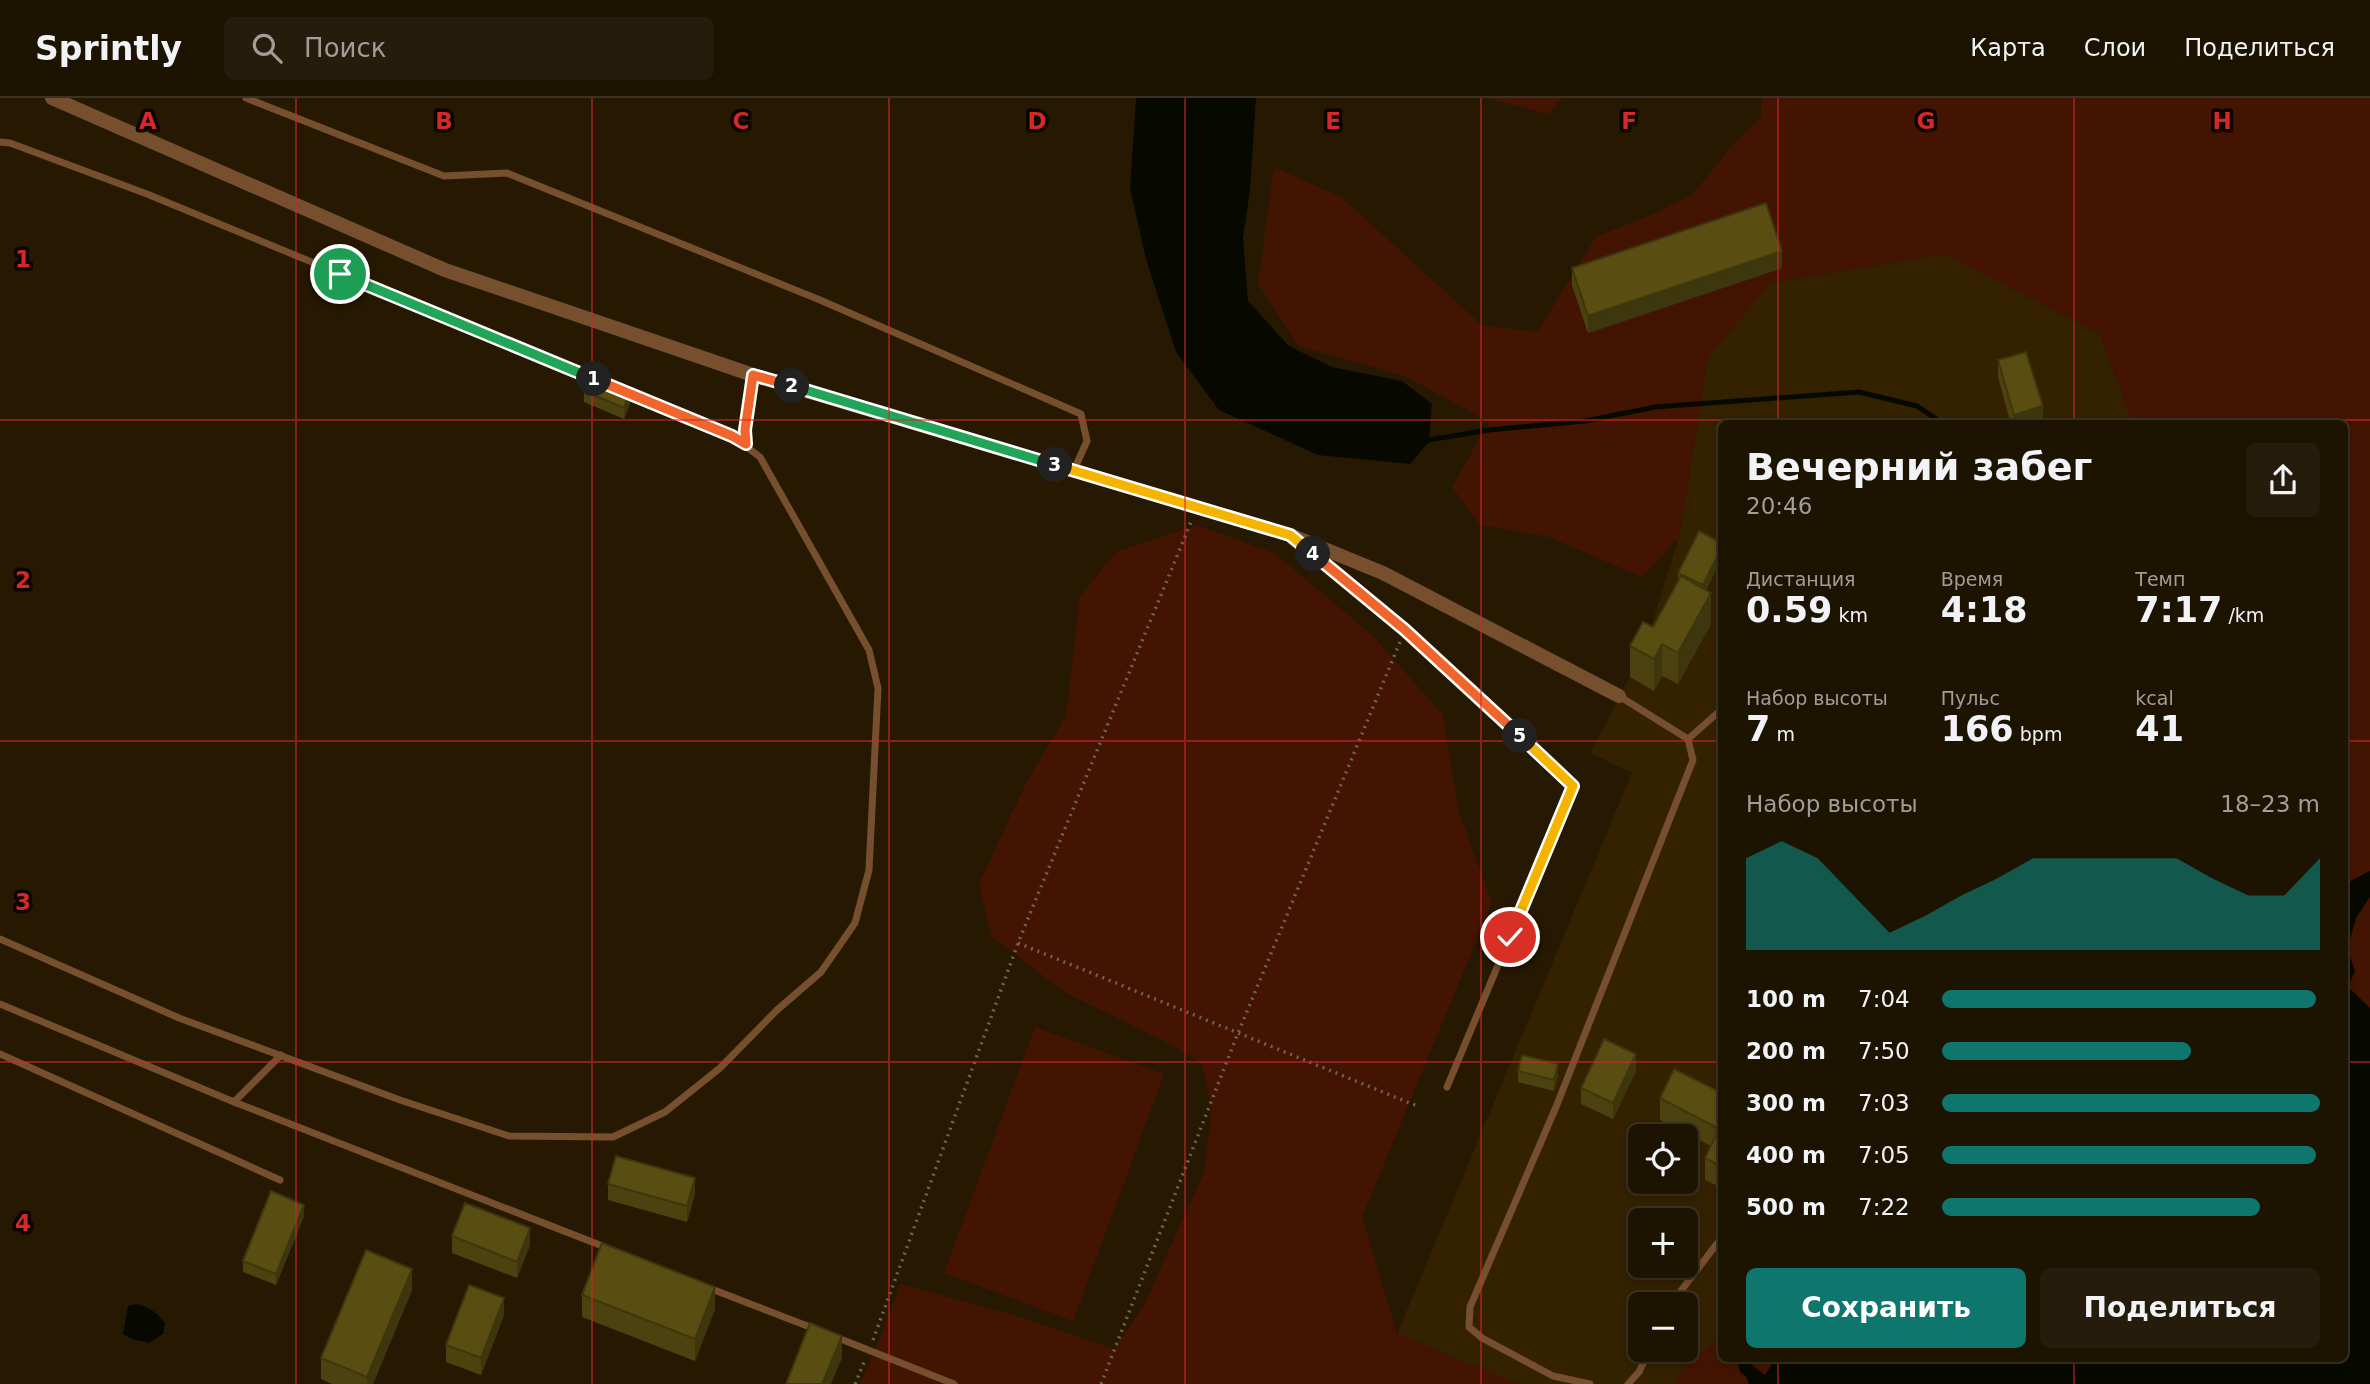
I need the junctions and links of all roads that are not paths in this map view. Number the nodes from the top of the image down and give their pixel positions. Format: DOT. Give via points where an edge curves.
graph roads {
  1 [pos="52,98"];
  2 [pos="246,98"];
  3 [pos="0,142"];
  4 [pos="753,375"];
  5 [pos="604,383"];
  6 [pos="617,388"];
  7 [pos="746,444"];
  8 [pos="1074,470"];
  9 [pos="1290,535"];
  10 [pos="1619,696"];
  11 [pos="1718,712"];
  12 [pos="1688,738"];
  13 [pos="0,939"];
  14 [pos="0,1004"];
  15 [pos="0,1054"];
  16 [pos="281,1055"];
  17 [pos="1447,1087"];
  18 [pos="234,1102"];
  19 [pos="280,1180"];
  20 [pos="1718,1242"];
  21 [pos="621,1253"];
  22 [pos="698,1284"];
  23 [pos="1680,1292"];
  24 [pos="1644,1362"];
  25 [pos="954,1384"];
  26 [pos="1590,1384"];
  27 [pos="1628,1384"];
  1 -- 4 [label="street" via="445,271"];
  2 -- 8 [label="lane" via="444,176 508,173 820,300 1081,414 1087,440"];
  3 -- 5 [label="lane" via="147,194"];
  4 -- 7 [label="lane"];
  4 -- 8 [label="street"];
  6 -- 7 [label="lane"];
  7 -- 16 [label="lane" via="760,457 869,650 878,688 869,870 855,923 821,972 720,1068 664,1112 613,1137 509,1136 400,1101"];
  8 -- 9 [label="street"];
  9 -- 10 [label="street" via="1383,573"];
  9 -- 17 [label="lane" via="1405,630 1573,786"];
  10 -- 12 [label="lane"];
  11 -- 12 [label="lane"];
  12 -- 26 [label="lane" via="1693,760 1561,1094 1470,1307 1469,1327 1482,1338 1553,1376"];
  13 -- 16 [label="lane" via="179,1018"];
  14 -- 18 [label="lane"];
  15 -- 19 [label="lane"];
  16 -- 18 [label="lane"];
  18 -- 21 [label="lane"];
  20 -- 23 [label="lane"];
  22 -- 25 [label="lane"];
  24 -- 27 [label="lane"];
}
